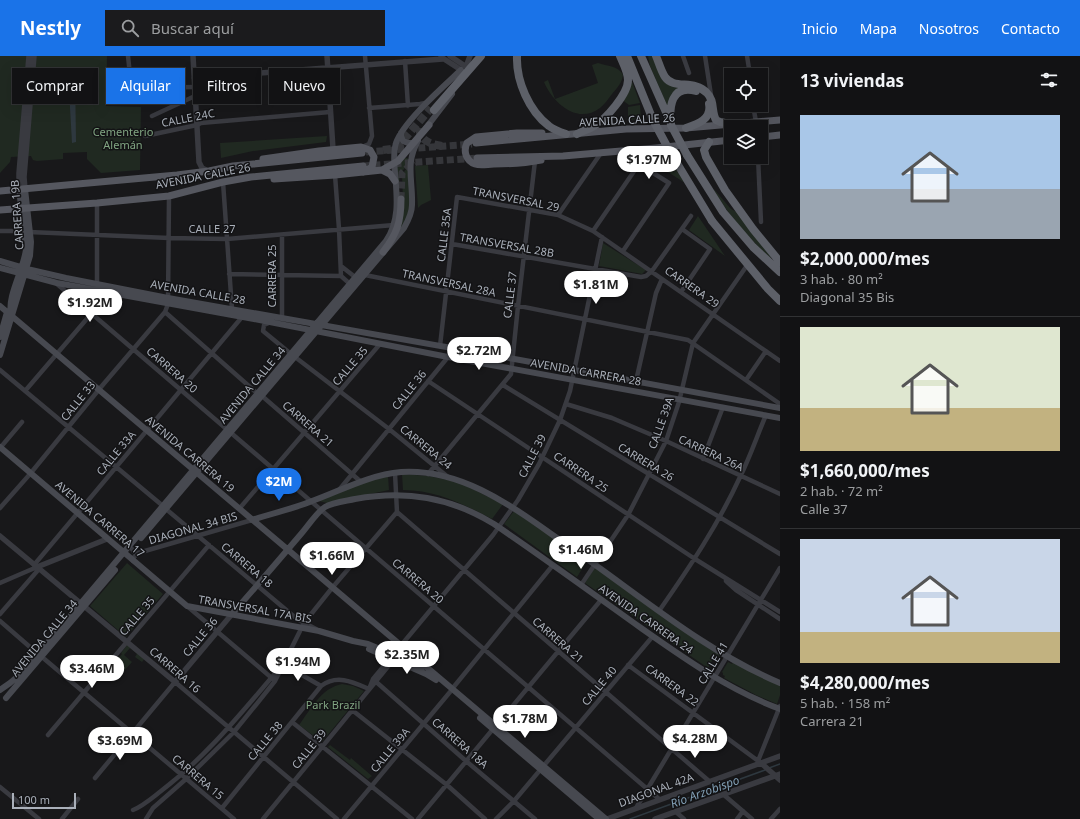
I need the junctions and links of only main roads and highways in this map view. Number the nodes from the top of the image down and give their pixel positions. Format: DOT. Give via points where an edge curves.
graph roads {
  1 [pos="474,56"];
  2 [pos="481,56"];
  3 [pos="485,56"];
  4 [pos="517,56"];
  5 [pos="620,56"];
  6 [pos="628,56"];
  7 [pos="641,56"];
  8 [pos="646,56"];
  9 [pos="656,56"];
  10 [pos="466,66"];
  11 [pos="648,74"];
  12 [pos="432,106"];
  13 [pos="780,120"];
  14 [pos="768,121"];
  15 [pos="724,123"];
  16 [pos="428,125"];
  17 [pos="671,125"];
  18 [pos="724,125"];
  19 [pos="686,128"];
  20 [pos="402,131"];
  21 [pos="566,134"];
  22 [pos="577,134"];
  23 [pos="780,135"];
  24 [pos="768,136"];
  25 [pos="724,141"];
  26 [pos="414,142"];
  27 [pos="709,142"];
  28 [pos="476,144"];
  29 [pos="362,150"];
  30 [pos="563,156"];
  31 [pos="477,158"];
  32 [pos="394,165"];
  33 [pos="233,166"];
  34 [pos="364,169"];
  35 [pos="382,170"];
  36 [pos="395,181"];
  37 [pos="224,182"];
  38 [pos="22,189"];
  39 [pos="0,191"];
  40 [pos="401,199"];
  41 [pos="24,208"];
  42 [pos="0,210"];
  43 [pos="383,252"];
  44 [pos="0,261"];
  45 [pos="780,262"];
  46 [pos="748,264"];
  47 [pos="0,268"];
  48 [pos="24,268"];
  49 [pos="780,272"];
  50 [pos="22,275"];
  51 [pos="97,287"];
  52 [pos="780,294"];
  53 [pos="168,301"];
  54 [pos="780,301"];
  55 [pos="0,306"];
  56 [pos="9,314"];
  57 [pos="320,324"];
  58 [pos="1,330"];
  59 [pos="315,330"];
  60 [pos="0,336"];
  61 [pos="0,355"];
  62 [pos="780,408"];
  63 [pos="780,418"];
  64 [pos="0,448"];
  65 [pos="195,472"];
  66 [pos="164,508"];
  67 [pos="321,511"];
  68 [pos="252,520"];
  69 [pos="287,550"];
  70 [pos="125,554"];
  71 [pos="187,606"];
  72 [pos="232,614"];
  73 [pos="40,655"];
  74 [pos="428,672"];
  75 [pos="780,683"];
  76 [pos="0,690"];
  77 [pos="6,698"];
  78 [pos="780,708"];
  79 [pos="542,768"];
  80 [pos="599,819"];
  81 [pos="606,819"];
  1 -- 10 [label="highway"];
  2 -- 10 [label="highway"];
  3 -- 10 [label="highway"];
  4 -- 21 [label="highway" via="522,88 531,105 548,126"];
  5 -- 22 [label="highway" via="627,74 625,89 603,120"];
  6 -- 46 [label="highway, bridge" via="643,96 669,150 712,221"];
  7 -- 11 [label="highway"];
  8 -- 11 [label="highway"];
  9 -- 15 [label="highway" via="669,81 697,86 707,92 712,99 716,119"];
  10 -- 12 [label="highway"];
  10 -- 16 [label="main road, AVENIDA CALLE 34" via="447,102"];
  11 -- 17 [label="highway"];
  12 -- 20 [label="main road, AVENIDA CALLE 34"];
  13 -- 14 [label="main road, AVENIDA CALLE 26"];
  16 -- 26 [label="main road"];
  16 -- 43 [label="main road, AVENIDA CALLE 34" via="411,156 412,204 408,220 399,235"];
  17 -- 19 [label="highway" via="672,102 678,93 696,90 709,105 708,114 700,122"];
  17 -- 49 [label="highway, bridge" via="723,212 753,247"];
  18 -- 19 [label="main road, AVENIDA CALLE 26"];
  19 -- 22 [label="main road, AVENIDA CALLE 26"];
  20 -- 26 [label="main road" via="400,136 403,141"];
  20 -- 32 [label="main road, AVENIDA CALLE 34" via="394,148"];
  21 -- 22 [label="main road, AVENIDA CALLE 26"];
  21 -- 28 [label="main road, AVENIDA CALLE 26"];
  21 -- 30 [label="main road" via="528,132 476,137 469,140 465,146 467,157 475,164 520,163"];
  23 -- 24 [label="main road"];
  25 -- 27 [label="main road"];
  26 -- 32 [label="main road"];
  27 -- 30 [label="main road"];
  27 -- 45 [label="highway" via="704,150 706,157 725,190"];
  29 -- 33 [label="main road, AVENIDA CALLE 26"];
  29 -- 33 [label="main road" via="333,149 266,158"];
  29 -- 34 [label="main road" via="370,150 374,157 372,166"];
  30 -- 31 [label="main road"];
  32 -- 35 [label="main road"];
  32 -- 36 [label="main road, AVENIDA CALLE 34"];
  33 -- 38 [label="main road, AVENIDA CALLE 26" via="209,171"];
  34 -- 35 [label="main road"];
  34 -- 37 [label="main road, AVENIDA CALLE 26" via="251,177"];
  34 -- 37 [label="main road" via="335,175"];
  35 -- 36 [label="main road" via="390,174"];
  36 -- 57 [label="main road, AVENIDA CALLE 34" via="397,206 394,225 386,241"];
  37 -- 41 [label="main road, AVENIDA CALLE 26" via="169,196"];
  38 -- 39 [label="main road, AVENIDA CALLE 26"];
  38 -- 41 [label="main road, CARRERA 19B"];
  40 -- 43 [label="main road" via="398,226"];
  41 -- 42 [label="main road, AVENIDA CALLE 26"];
  41 -- 48 [label="main road, CARRERA 19B" via="31,250"];
  43 -- 57 [label="main road, AVENIDA CALLE 34"];
  44 -- 48 [label="main road, AVENIDA CALLE 28"];
  46 -- 52 [label="highway"];
  46 -- 54 [label="highway"];
  47 -- 50 [label="main road, AVENIDA CALLE 28"];
  48 -- 50 [label="main road, CARRERA 19B"];
  48 -- 51 [label="main road, AVENIDA CALLE 28"];
  50 -- 51 [label="main road, AVENIDA CALLE 28" via="57,283"];
  50 -- 56 [label="main road, CARRERA 19B" via="10,304"];
  51 -- 53 [label="main road, AVENIDA CALLE 28"];
  51 -- 53 [label="main road, AVENIDA CALLE 28" via="109,293"];
  53 -- 57 [label="main road, AVENIDA CALLE 28"];
  53 -- 59 [label="main road, AVENIDA CALLE 28"];
  55 -- 56 [label="main road, AVENIDA CARRERA 19"];
  56 -- 58 [label="main road"];
  56 -- 61 [label="main road"];
  56 -- 65 [label="main road, AVENIDA CARRERA 19"];
  57 -- 59 [label="main road, AVENIDA CALLE 34"];
  57 -- 62 [label="main road, AVENIDA CARRERA 28"];
  58 -- 60 [label="main road"];
  59 -- 63 [label="main road, AVENIDA CARRERA 28"];
  59 -- 65 [label="main road, AVENIDA CALLE 34"];
  64 -- 70 [label="main road, AVENIDA CARRERA 17"];
  65 -- 66 [label="main road, AVENIDA CALLE 34"];
  65 -- 68 [label="main road, AVENIDA CARRERA 19"];
  66 -- 70 [label="main road, AVENIDA CALLE 34"];
  66 -- 70 [label="main road, AVENIDA CALLE 34" via="132,549"];
  67 -- 69 [label="main road, CALLE 36"];
  67 -- 78 [label="main road, AVENIDA CARRERA 24" via="327,506 350,500 396,495 430,498 482,517 714,678 755,699"];
  68 -- 69 [label="main road, AVENIDA CARRERA 19"];
  68 -- 75 [label="main road, AVENIDA CARRERA 24" via="311,502 382,475 408,472 451,479 476,488 513,508 692,634 727,656"];
  69 -- 72 [label="main road, CALLE 36"];
  69 -- 74 [label="main road, AVENIDA CARRERA 19"];
  70 -- 71 [label="main road, AVENIDA CARRERA 17"];
  70 -- 73 [label="main road, AVENIDA CALLE 34"];
  71 -- 72 [label="main road, TRANSVERSAL 17A BIS"];
  72 -- 74 [label="main road, TRANSVERSAL 17A BIS" via="302,625 353,641"];
  73 -- 76 [label="main road, AVENIDA CALLE 34" via="17,678"];
  73 -- 77 [label="main road, AVENIDA CALLE 34"];
  74 -- 79 [label="main road, AVENIDA CARRERA 19"];
  79 -- 80 [label="main road, AVENIDA CARRERA 19"];
  79 -- 81 [label="main road, AVENIDA CARRERA 19"];
}
